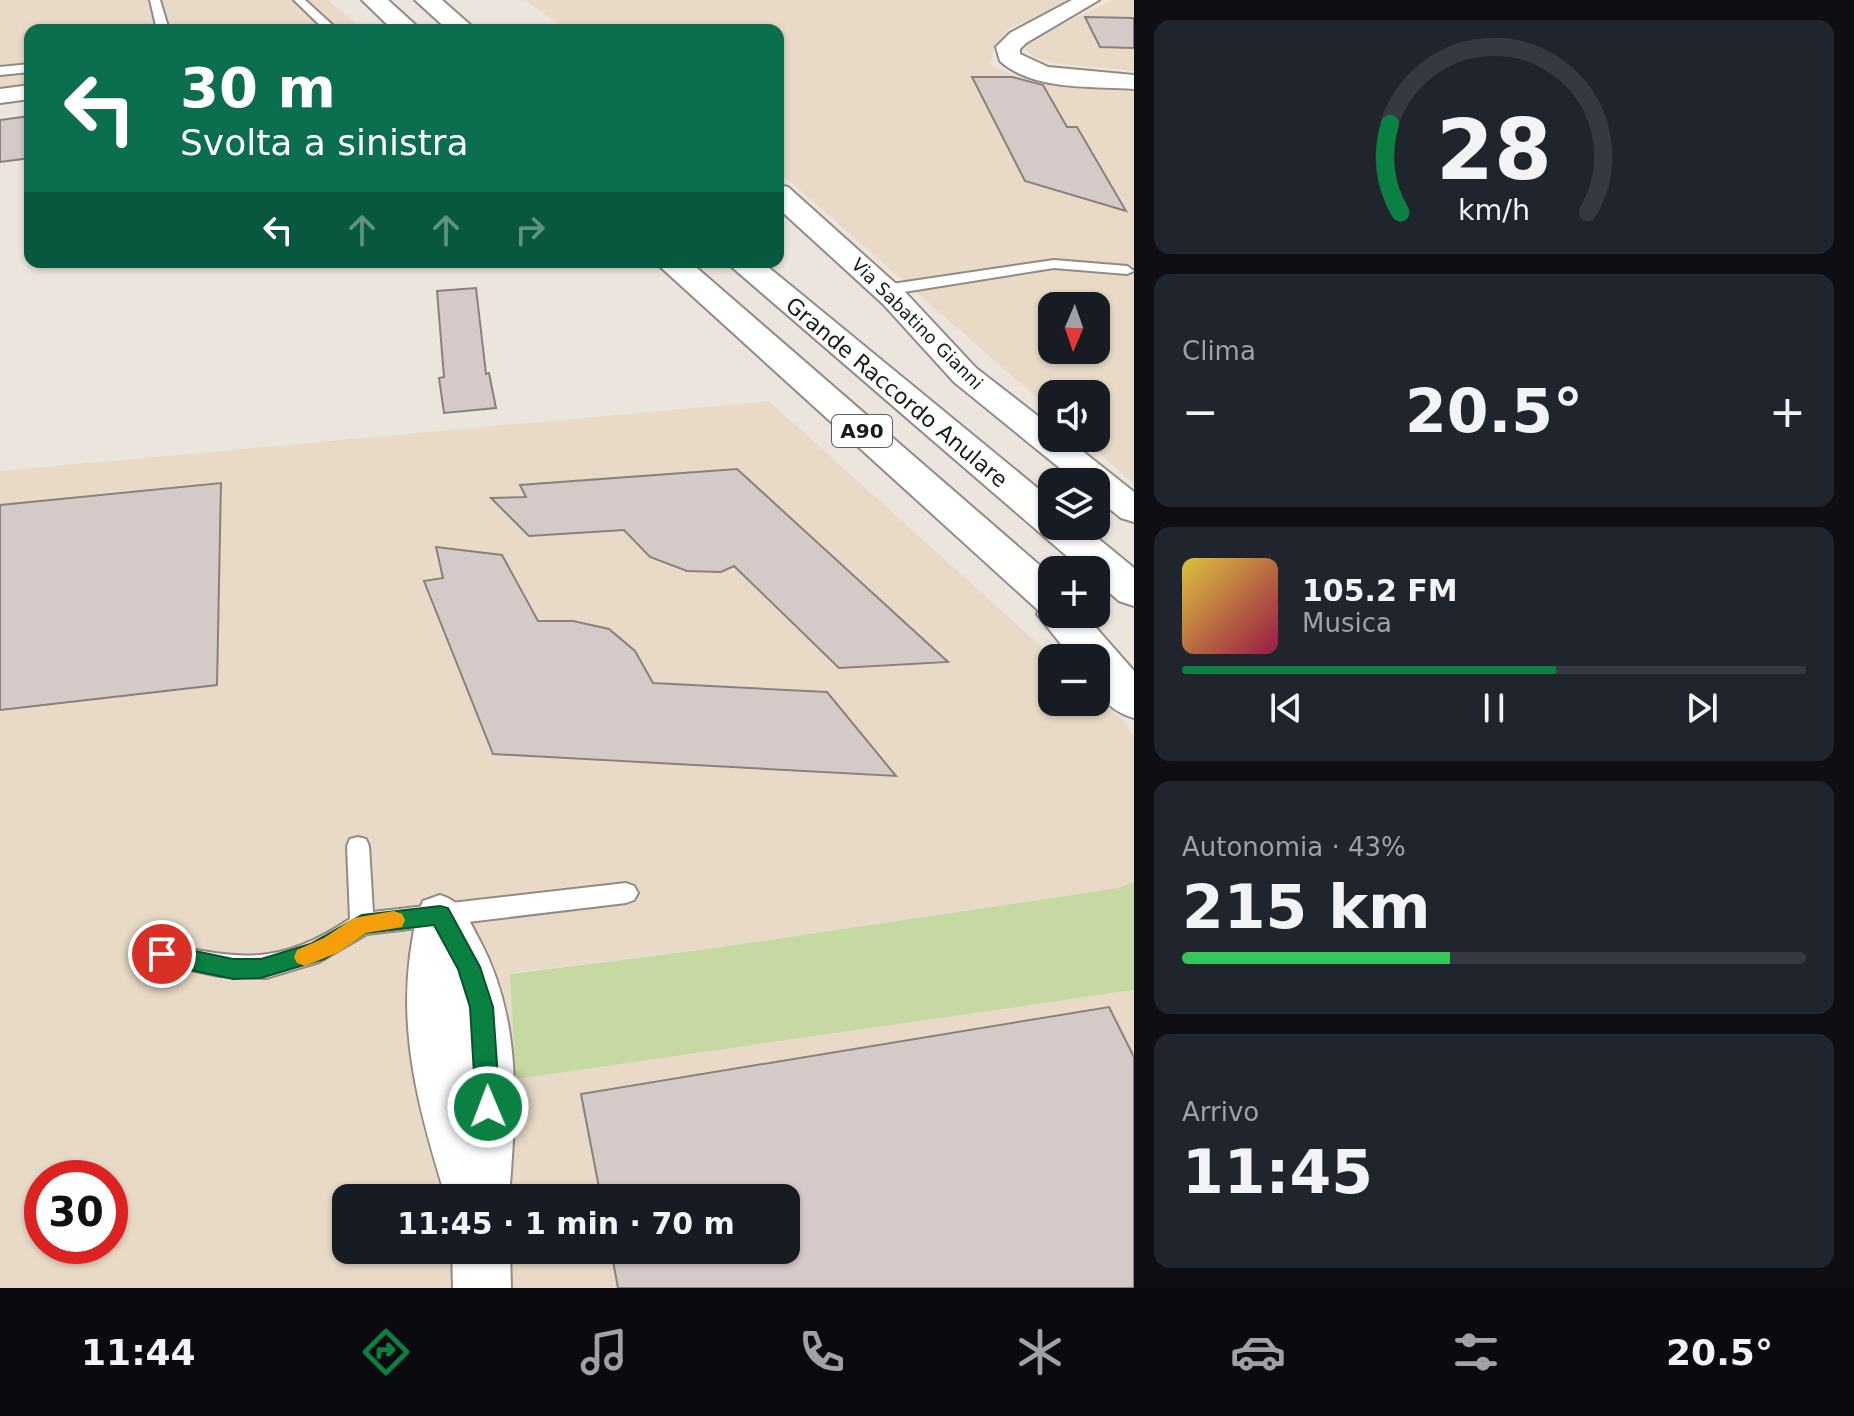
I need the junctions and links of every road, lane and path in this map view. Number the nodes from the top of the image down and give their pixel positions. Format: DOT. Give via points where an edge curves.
graph roads {
  1 [pos="155,0"];
  2 [pos="299,0"];
  3 [pos="374,0"];
  4 [pos="427,0"];
  5 [pos="1088,0"];
  6 [pos="161,24"];
  7 [pos="325,24"];
  8 [pos="401,24"];
  9 [pos="456,24"];
  10 [pos="24,69"];
  11 [pos="0,71"];
  12 [pos="1134,82"];
  13 [pos="24,93"];
  14 [pos="0,96"];
  15 [pos="784,198"];
  16 [pos="678,268"];
  17 [pos="749,268"];
  18 [pos="1127,270"];
  19 [pos="885,290"];
  20 [pos="1038,509"];
  21 [pos="1134,510"];
  22 [pos="1074,540"];
  23 [pos="1038,589"];
  24 [pos="1134,591"];
  25 [pos="1071,628"];
  26 [pos="1084,628"];
  27 [pos="1134,673"];
  28 [pos="1134,701"];
  29 [pos="358,846"];
  30 [pos="626,893"];
  31 [pos="440,915"];
  32 [pos="362,924"];
  33 [pos="162,954"];
  34 [pos="469,1184"];
  35 [pos="482,1184"];
  36 [pos="481,1264"];
  37 [pos="482,1288"];
  1 -- 6 [label="lane"];
  2 -- 7 [label="lane"];
  3 -- 8 [label="highway"];
  4 -- 9 [label="highway"];
  5 -- 12 [label="street" via="1010,44 1011,61 1037,71"];
  10 -- 11 [label="lane"];
  13 -- 14 [label="street"];
  15 -- 19 [label="street, Via Sabatino Gianni"];
  16 -- 23 [label="highway, A90"];
  17 -- 20 [label="highway, Grande Raccordo Anulare / A90"];
  18 -- 19 [label="lane" via="1054,264"];
  19 -- 21 [label="street, Via Sabatino Gianni" via="965,375"];
  22 -- 24 [label="highway"];
  25 -- 28 [label="highway"];
  26 -- 27 [label="highway"];
  29 -- 32 [label="lane"];
  30 -- 31 [label="lane"];
  31 -- 32 [label="lane"];
  31 -- 34 [label="street" via="431,1001 436,1058"];
  31 -- 35 [label="street" via="469,967 483,1019 488,1107"];
  32 -- 33 [label="lane" via="316,952 261,969 233,969"];
  36 -- 37 [label="street"];
}
